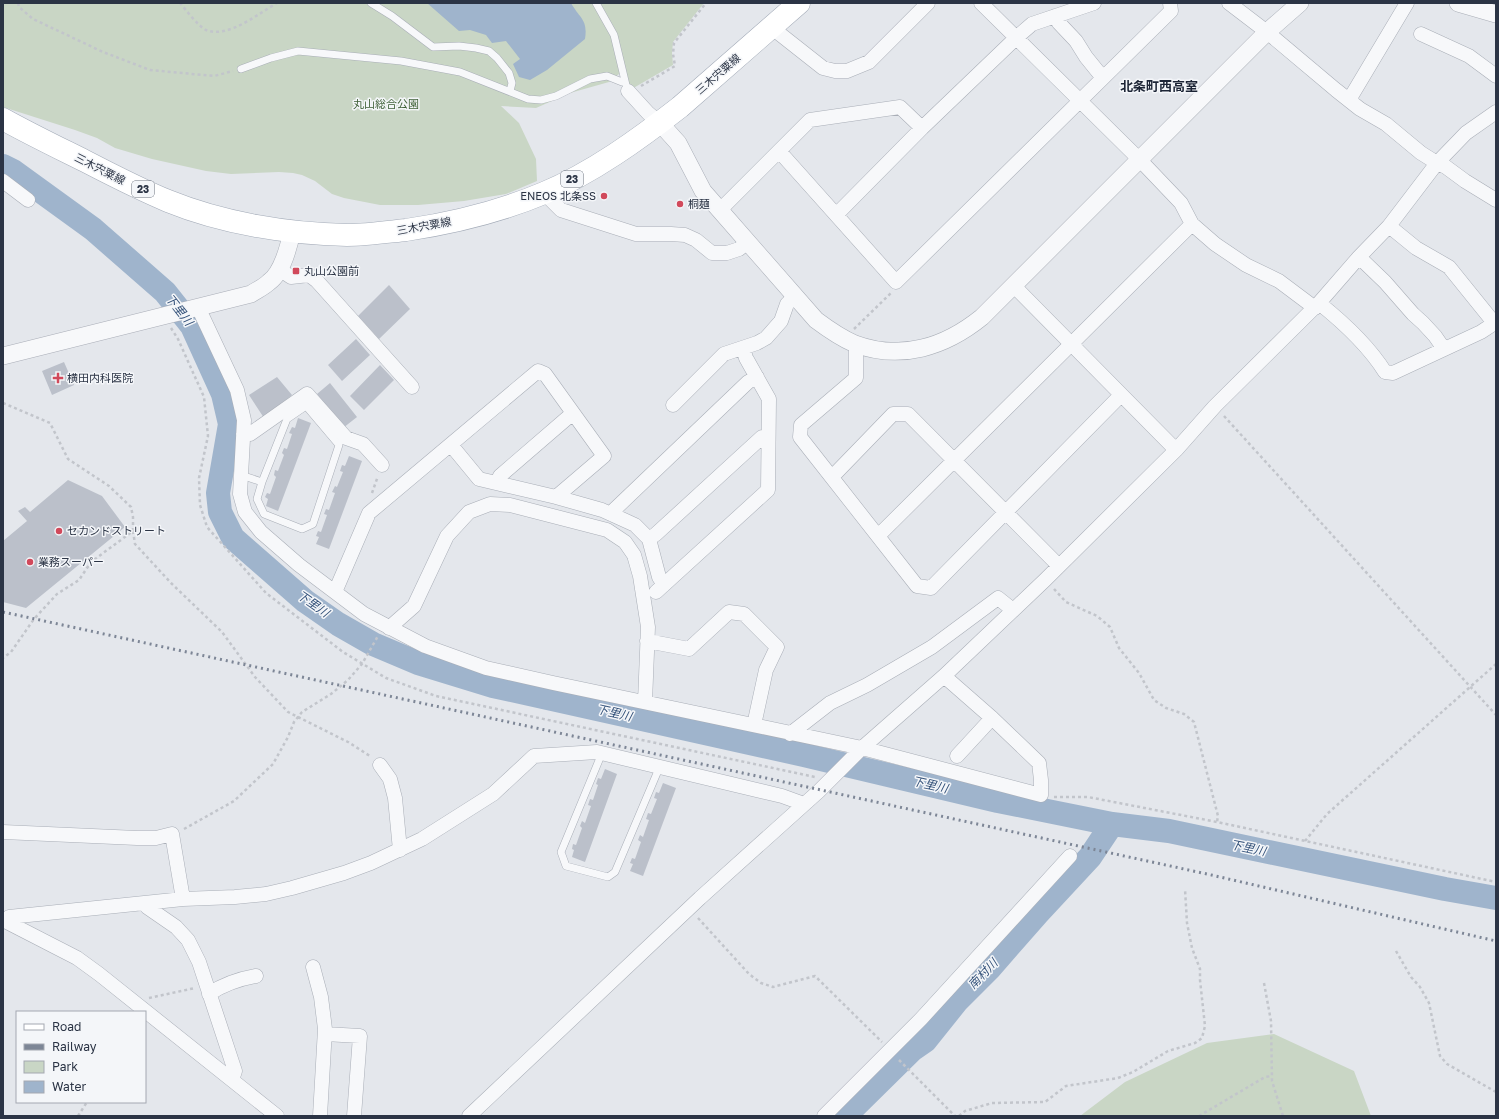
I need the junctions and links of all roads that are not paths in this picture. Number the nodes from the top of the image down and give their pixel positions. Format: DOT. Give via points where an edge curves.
graph roads {
  1 [pos="371,3"];
  2 [pos="596,3"];
  3 [pos="928,3"];
  4 [pos="981,3"];
  5 [pos="1094,3"];
  6 [pos="1170,3"];
  7 [pos="1229,3"];
  8 [pos="1300,3"];
  9 [pos="1407,3"];
  10 [pos="1465,4"];
  11 [pos="1077,6"];
  12 [pos="787,13"];
  13 [pos="1496,14"];
  14 [pos="1055,16"];
  15 [pos="1267,32"];
  16 [pos="1421,34"];
  17 [pos="1016,37"];
  18 [pos="241,69"];
  19 [pos="1496,76"];
  20 [pos="1103,78"];
  21 [pos="628,88"];
  22 [pos="510,90"];
  23 [pos="1080,100"];
  24 [pos="1349,100"];
  25 [pos="1496,112"];
  26 [pos="3,119"];
  27 [pos="660,123"];
  28 [pos="922,128"];
  29 [pos="779,151"];
  30 [pos="1140,160"];
  31 [pos="1437,163"];
  32 [pos="3,181"];
  33 [pos="544,193"];
  34 [pos="28,200"];
  35 [pos="1496,200"];
  36 [pos="720,210"];
  37 [pos="836,215"];
  38 [pos="1192,224"];
  39 [pos="1389,226"];
  40 [pos="292,231"];
  41 [pos="748,242"];
  42 [pos="1359,257"];
  43 [pos="279,269"];
  44 [pos="1014,286"];
  45 [pos="795,296"];
  46 [pos="1317,305"];
  47 [pos="198,307"];
  48 [pos="1495,323"];
  49 [pos="850,341"];
  50 [pos="1070,343"];
  51 [pos="743,348"];
  52 [pos="1444,349"];
  53 [pos="3,356"];
  54 [pos="757,378"];
  55 [pos="412,387"];
  56 [pos="1121,396"];
  57 [pos="673,405"];
  58 [pos="573,413"];
  59 [pos="243,434"];
  60 [pos="768,437"];
  61 [pos="451,445"];
  62 [pos="1176,450"];
  63 [pos="954,460"];
  64 [pos="382,465"];
  65 [pos="241,475"];
  66 [pos="832,477"];
  67 [pos="262,482"];
  68 [pos="497,483"];
  69 [pos="556,497"];
  70 [pos="1005,513"];
  71 [pos="611,514"];
  72 [pos="878,536"];
  73 [pos="649,538"];
  74 [pos="1059,566"];
  75 [pos="335,592"];
  76 [pos="1013,610"];
  77 [pos="387,626"];
  78 [pos="647,641"];
  79 [pos="944,676"];
  80 [pos="645,702"];
  81 [pos="992,718"];
  82 [pos="754,725"];
  83 [pos="790,734"];
  84 [pos="860,750"];
  85 [pos="602,753"];
  86 [pos="957,756"];
  87 [pos="380,765"];
  88 [pos="660,766"];
  89 [pos="804,804"];
  90 [pos="3,832"];
  91 [pos="400,850"];
  92 [pos="1070,856"];
  93 [pos="183,899"];
  94 [pos="146,903"];
  95 [pos="4,921"];
  96 [pos="313,968"];
  97 [pos="256,976"];
  98 [pos="208,990"];
  99 [pos="146,1011"];
  100 [pos="146,1011"];
  101 [pos="325,1034"];
  102 [pos="232,1080"];
  103 [pos="277,1116"];
  104 [pos="320,1116"];
  105 [pos="354,1116"];
  106 [pos="469,1116"];
  107 [pos="824,1116"];
  1 -- 22 [label="lane" via="433,47 459,46 489,51 509,73 512,83"];
  2 -- 21 [label="lane" via="614,35"];
  3 -- 12 [label="street" via="869,62 847,71 823,68"];
  4 -- 17 [label="street"];
  5 -- 11 [label="street"];
  6 -- 20 [label="street" via="1171,11"];
  7 -- 15 [label="street"];
  8 -- 15 [label="street"];
  9 -- 24 [label="street"];
  10 -- 13 [label="street"];
  11 -- 14 [label="street"];
  12 -- 27 [label="main road, 三木宍粟線 / 23"];
  14 -- 17 [label="street" via="1032,24"];
  14 -- 20 [label="street"];
  15 -- 24 [label="street"];
  15 -- 30 [label="street"];
  16 -- 19 [label="street" via="1469,56"];
  17 -- 23 [label="street"];
  17 -- 28 [label="street"];
  18 -- 22 [label="lane" via="298,51 401,61 460,72"];
  20 -- 23 [label="street"];
  21 -- 22 [label="lane" via="622,82 607,76 590,79 556,96 541,100 528,99"];
  21 -- 27 [label="street" via="648,113"];
  23 -- 30 [label="street"];
  23 -- 37 [label="street" via="896,282"];
  24 -- 31 [label="street" via="1386,124 1420,153"];
  25 -- 31 [label="street" via="1466,133"];
  26 -- 40 [label="main road, 三木宍粟線 / 23" via="168,201 212,215"];
  27 -- 33 [label="main road, 三木宍粟線 / 23" via="582,174"];
  27 -- 36 [label="street" via="678,143 703,191"];
  28 -- 29 [label="street" via="900,107 810,120"];
  28 -- 37 [label="street"];
  29 -- 36 [label="street"];
  29 -- 37 [label="street"];
  30 -- 38 [label="street" via="1181,203"];
  30 -- 44 [label="street"];
  31 -- 35 [label="street"];
  31 -- 39 [label="street"];
  32 -- 34 [label="street"];
  33 -- 40 [label="main road, 三木宍粟線 / 23" via="472,217 434,226 349,235"];
  33 -- 41 [label="street" via="561,210 636,234 685,235 712,253 727,253 739,249"];
  36 -- 41 [label="street"];
  38 -- 46 [label="street" via="1214,244 1246,265 1279,281"];
  38 -- 50 [label="street"];
  39 -- 42 [label="street"];
  39 -- 48 [label="street" via="1416,248 1449,267"];
  40 -- 43 [label="street" via="289,248"];
  41 -- 45 [label="street"];
  42 -- 46 [label="street"];
  42 -- 52 [label="street" via="1423,323"];
  43 -- 47 [label="street" via="271,282 251,294"];
  43 -- 55 [label="street" via="291,277 309,275 317,281"];
  44 -- 49 [label="street" via="966,330 946,341 925,348 903,351 880,350"];
  44 -- 50 [label="street"];
  45 -- 49 [label="street" via="816,320"];
  45 -- 51 [label="street" via="787,304 781,321 766,338"];
  46 -- 52 [label="street" via="1356,336 1375,356 1385,372 1393,373"];
  46 -- 62 [label="street" via="1215,406"];
  47 -- 53 [label="street"];
  47 -- 59 [label="street" via="237,390 244,420"];
  48 -- 52 [label="street"];
  49 -- 66 [label="street" via="856,378 801,425 800,437"];
  50 -- 56 [label="street"];
  50 -- 63 [label="street"];
  51 -- 54 [label="street"];
  51 -- 57 [label="street" via="724,354"];
  54 -- 60 [label="street" via="769,399"];
  54 -- 71 [label="street" via="748,382"];
  56 -- 62 [label="street"];
  56 -- 70 [label="street"];
  58 -- 61 [label="street" via="546,374 538,372"];
  58 -- 68 [label="street" via="500,476"];
  58 -- 69 [label="street" via="604,456"];
  59 -- 64 [label="street" via="250,434 307,394 346,438 363,444"];
  59 -- 65 [label="street"];
  60 -- 73 [label="street" via="762,437"];
  60 -- 73 [label="street" via="768,490 660,589"];
  61 -- 68 [label="street" via="479,479"];
  61 -- 75 [label="street" via="370,512"];
  62 -- 74 [label="street"];
  63 -- 66 [label="street" via="908,414 893,414"];
  63 -- 70 [label="street"];
  63 -- 72 [label="street"];
  65 -- 67 [label="lane"];
  65 -- 75 [label="street" via="240,494 245,512 261,532"];
  66 -- 72 [label="street"];
  67 -- 67 [label="lane" via="257,499 264,514 302,529 314,524 339,445 306,406 287,419"];
  68 -- 69 [label="street"];
  69 -- 71 [label="street"];
  70 -- 72 [label="street" via="931,588 917,586"];
  70 -- 74 [label="street"];
  71 -- 73 [label="street" via="634,525"];
  74 -- 76 [label="street"];
  75 -- 77 [label="street" via="364,614"];
  76 -- 79 [label="street"];
  76 -- 83 [label="street" via="998,598 932,647 867,685 830,703"];
  77 -- 78 [label="street" via="414,606 447,536 469,512 490,504 510,505 607,530 625,542 634,555 640,576 648,627"];
  77 -- 80 [label="street" via="425,646 486,668"];
  78 -- 80 [label="street"];
  78 -- 82 [label="street" via="689,649 729,612 744,614 777,647 766,670"];
  79 -- 81 [label="street"];
  79 -- 84 [label="street"];
  80 -- 82 [label="street"];
  81 -- 84 [label="street" via="1039,763 1041,795"];
  81 -- 86 [label="street"];
  82 -- 83 [label="street"];
  83 -- 84 [label="street"];
  84 -- 89 [label="street"];
  85 -- 88 [label="street"];
  85 -- 88 [label="lane" via="561,852 566,866 608,877 615,872"];
  85 -- 91 [label="street" via="534,756 493,794"];
  87 -- 91 [label="street" via="390,779"];
  88 -- 89 [label="street" via="782,796"];
  89 -- 106 [label="street" via="688,909"];
  90 -- 93 [label="street" via="137,838 156,838 172,834"];
  91 -- 93 [label="street" via="344,873 266,894"];
  92 -- 107 [label="street" via="921,1019"];
  93 -- 94 [label="street"];
  94 -- 95 [label="street" via="9,917"];
  94 -- 98 [label="street" via="188,940 200,962"];
  95 -- 99 [label="street" via="77,958"];
  96 -- 101 [label="street" via="321,997"];
  97 -- 98 [label="street" via="241,978"];
  98 -- 102 [label="street" via="235,1071"];
  100 -- 102 [label="street"];
  101 -- 104 [label="street"];
  101 -- 105 [label="street" via="360,1036"];
  102 -- 103 [label="street"];
}
